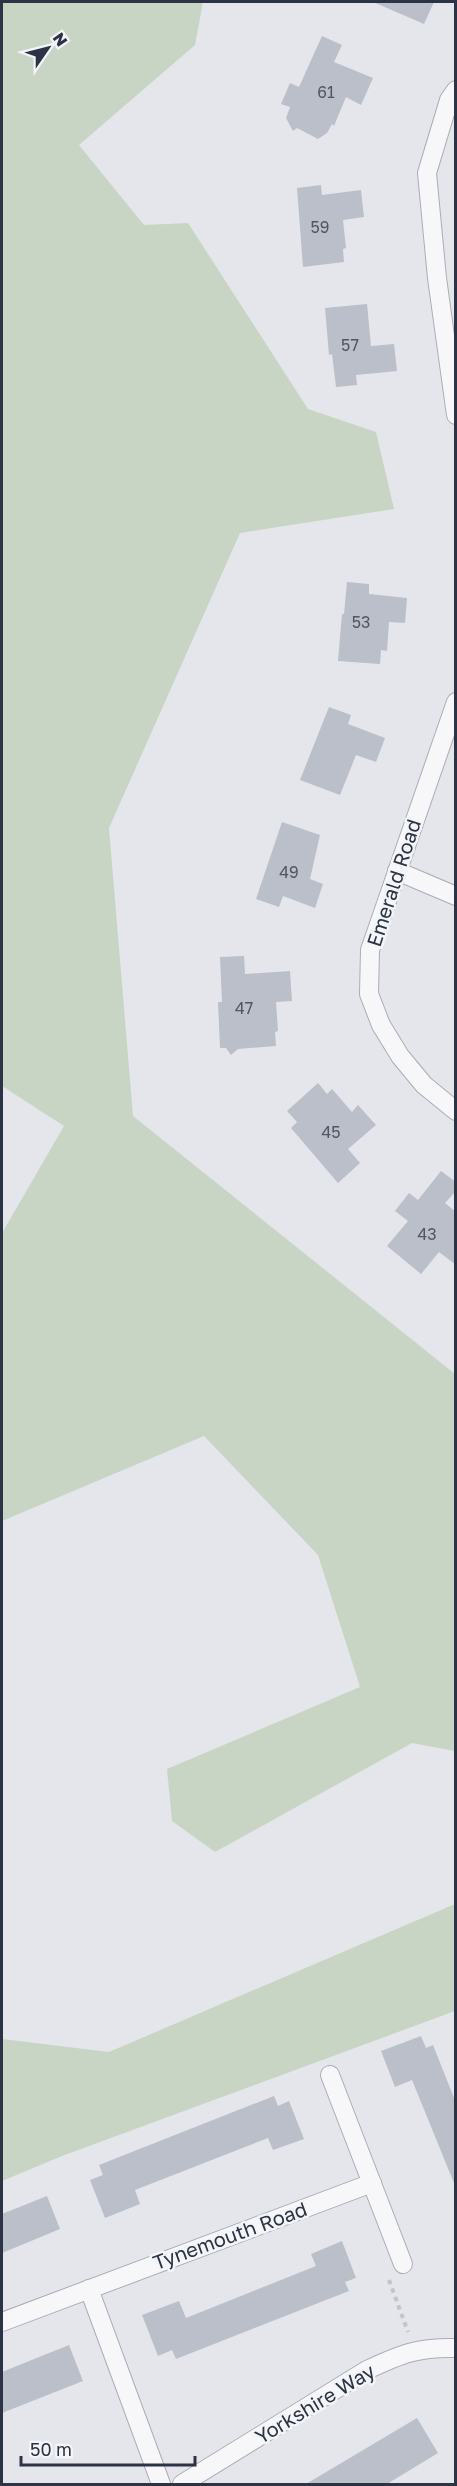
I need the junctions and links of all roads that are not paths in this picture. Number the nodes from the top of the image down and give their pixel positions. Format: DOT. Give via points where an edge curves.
graph roads {
  1 [pos="456,90"];
  2 [pos="456,415"];
  3 [pos="456,702"];
  4 [pos="397,871"];
  5 [pos="456,896"];
  6 [pos="456,1111"];
  7 [pos="330,2075"];
  8 [pos="372,2183"];
  9 [pos="403,2264"];
  10 [pos="89,2289"];
  11 [pos="2,2322"];
  12 [pos="456,2348"];
  13 [pos="161,2484"];
  14 [pos="182,2484"];
  1 -- 2 [label="street" via="449,100 428,173 437,278"];
  3 -- 4 [label="street, Emerald Road"];
  4 -- 5 [label="street"];
  4 -- 6 [label="street, Emerald Road" via="370,950 369,994 381,1025 400,1056 424,1085"];
  7 -- 8 [label="street"];
  8 -- 9 [label="street"];
  8 -- 10 [label="street, Tynemouth Road"];
  10 -- 11 [label="street, Tynemouth Road"];
  10 -- 13 [label="street"];
  12 -- 14 [label="street, Yorkshire Way" via="422,2348 367,2370"];
}
